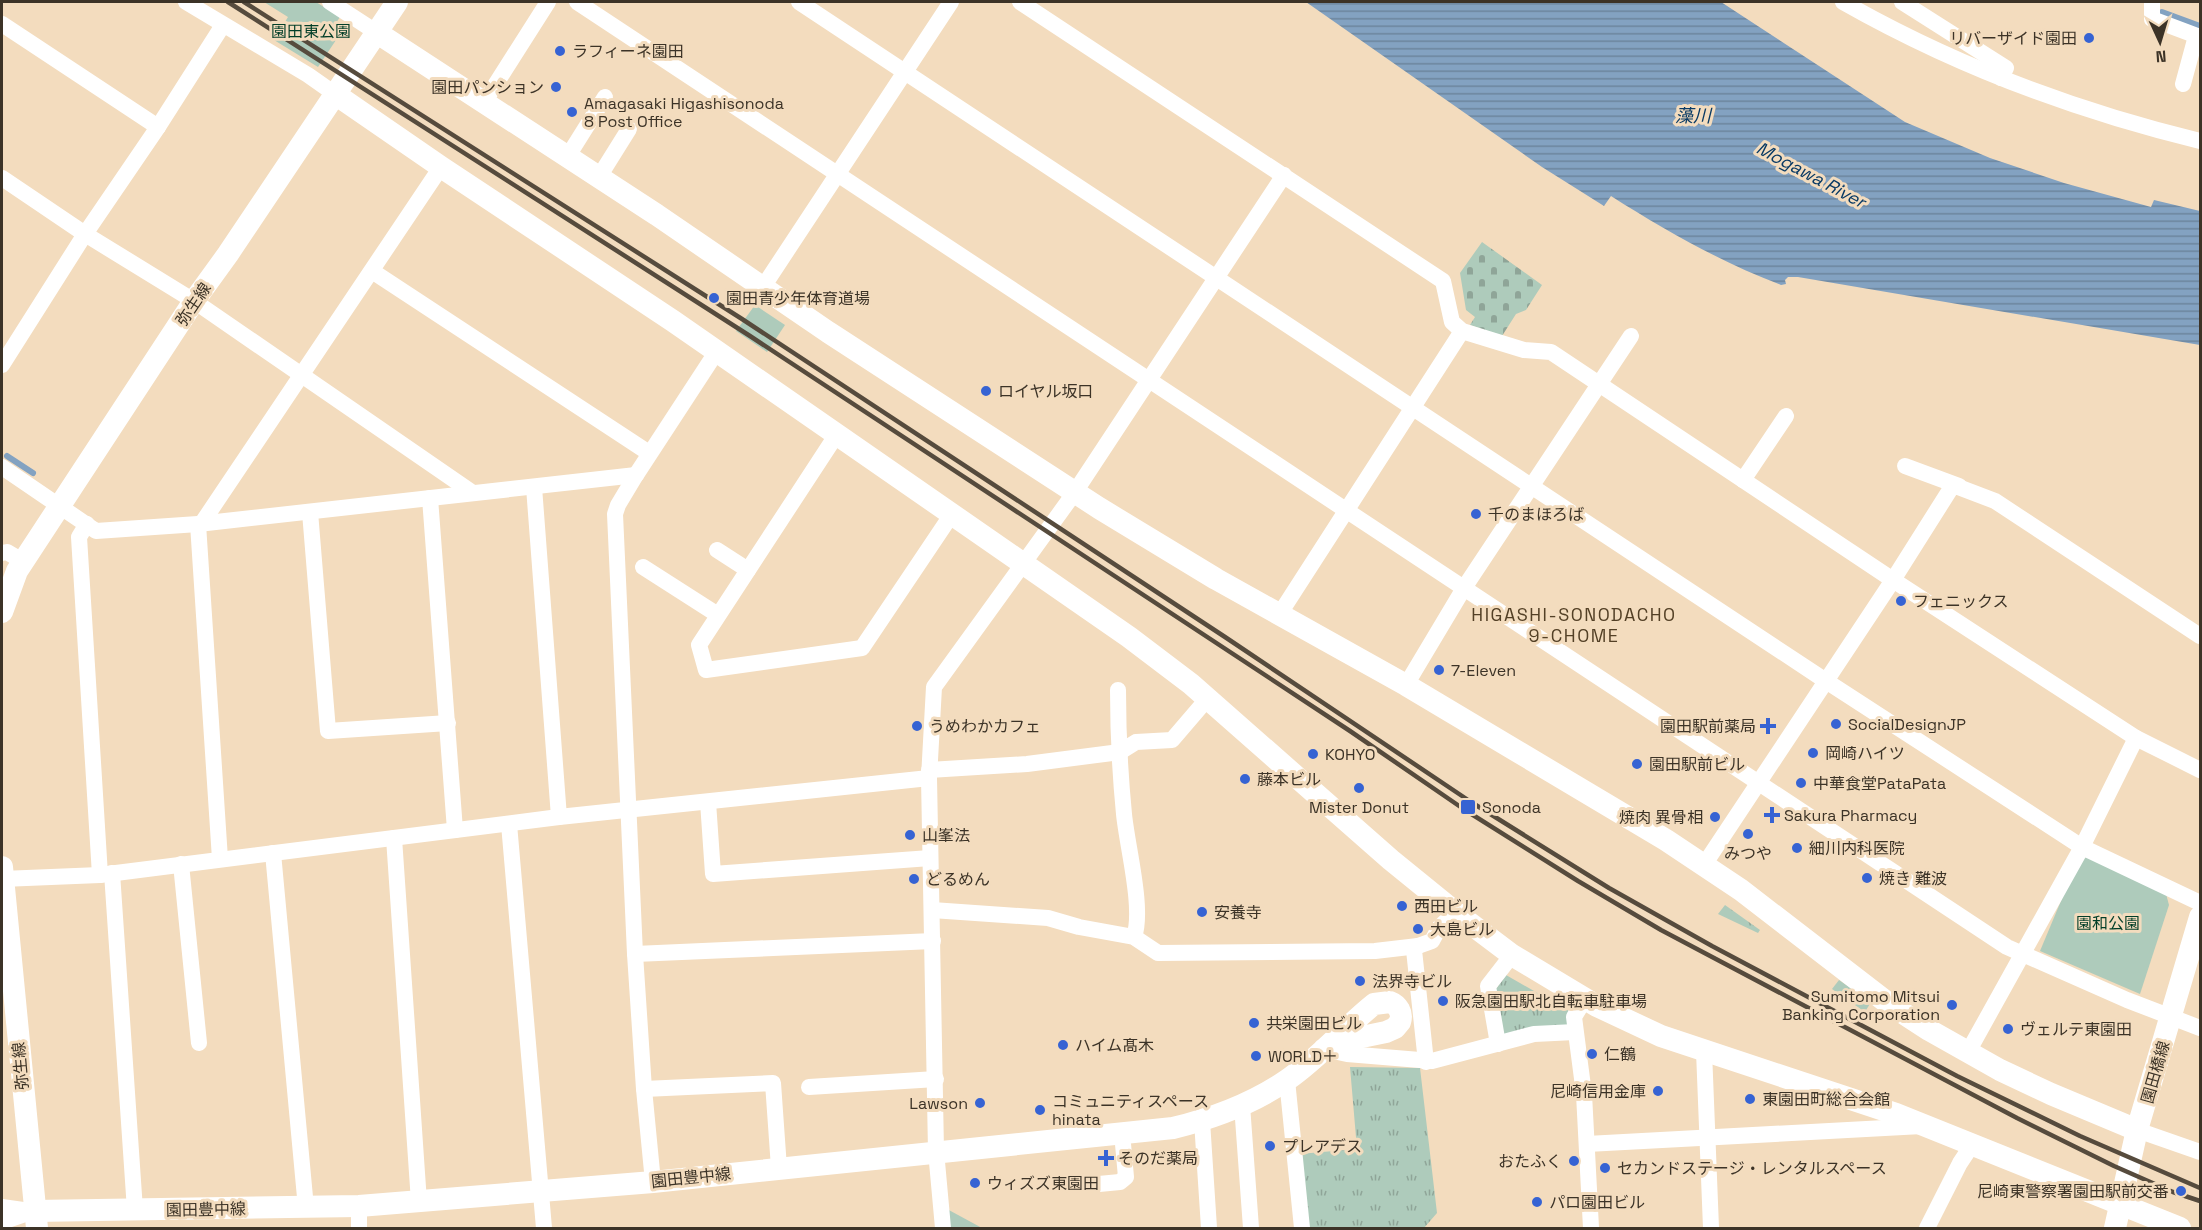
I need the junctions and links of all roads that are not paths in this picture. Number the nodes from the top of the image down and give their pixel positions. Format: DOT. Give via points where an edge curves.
graph roads {
  1 [pos="186,2"];
  2 [pos="330,2"];
  3 [pos="397,2"];
  4 [pos="548,2"];
  5 [pos="577,2"];
  6 [pos="799,2"];
  7 [pos="951,2"];
  8 [pos="1020,2"];
  9 [pos="1843,2"];
  10 [pos="1902,2"];
  11 [pos="2152,2"];
  12 [pos="2,24"];
  13 [pos="223,25"];
  14 [pos="376,32"];
  15 [pos="2198,37"];
  16 [pos="904,72"];
  17 [pos="2001,78"];
  18 [pos="2183,84"];
  19 [pos="334,94"];
  20 [pos="605,97"];
  21 [pos="485,101"];
  22 [pos="158,127"];
  23 [pos="629,129"];
  24 [pos="2200,141"];
  25 [pos="568,156"];
  26 [pos="441,167"];
  27 [pos="1284,174"];
  28 [pos="838,175"];
  29 [pos="598,177"];
  30 [pos="2,178"];
  31 [pos="85,234"];
  32 [pos="372,271"];
  33 [pos="1216,278"];
  34 [pos="763,287"];
  35 [pos="194,301"];
  36 [pos="1462,331"];
  37 [pos="1631,336"];
  38 [pos="717,351"];
  39 [pos="2,365"];
  40 [pos="303,375"];
  41 [pos="1149,378"];
  42 [pos="1598,384"];
  43 [pos="1414,408"];
  44 [pos="1786,416"];
  45 [pos="837,434"];
  46 [pos="650,453"];
  47 [pos="1905,466"];
  48 [pos="2,467"];
  49 [pos="636,474"];
  50 [pos="1743,480"];
  51 [pos="1532,485"];
  52 [pos="1959,486"];
  53 [pos="534,487"];
  54 [pos="1075,492"];
  55 [pos="473,493"];
  56 [pos="430,498"];
  57 [pos="61,506"];
  58 [pos="1346,511"];
  59 [pos="310,512"];
  60 [pos="952,514"];
  61 [pos="200,523"];
  62 [pos="87,524"];
  63 [pos="717,550"];
  64 [pos="2,553"];
  65 [pos="24,562"];
  66 [pos="1024,564"];
  67 [pos="643,567"];
  68 [pos="748,570"];
  69 [pos="1893,580"];
  70 [pos="1464,588"];
  71 [pos="2,612"];
  72 [pos="718,615"];
  73 [pos="1279,615"];
  74 [pos="2200,636"];
  75 [pos="1826,681"];
  76 [pos="1406,685"];
  77 [pos="1118,690"];
  78 [pos="1208,698"];
  79 [pos="448,723"];
  80 [pos="2136,738"];
  81 [pos="1120,752"];
  82 [pos="2200,770"];
  83 [pos="929,774"];
  84 [pos="1758,782"];
  85 [pos="708,802"];
  86 [pos="627,810"];
  87 [pos="559,817"];
  88 [pos="508,824"];
  89 [pos="455,830"];
  90 [pos="394,838"];
  91 [pos="2082,847"];
  92 [pos="273,853"];
  93 [pos="930,858"];
  94 [pos="220,859"];
  95 [pos="181,864"];
  96 [pos="1704,866"];
  97 [pos="106,874"];
  98 [pos="2,875"];
  99 [pos="2200,903"];
  100 [pos="932,910"];
  101 [pos="1455,912"];
  102 [pos="2200,917"];
  103 [pos="1134,937"];
  104 [pos="933,941"];
  105 [pos="1418,946"];
  106 [pos="635,954"];
  107 [pos="2022,954"];
  108 [pos="1512,955"];
  109 [pos="1585,999"];
  110 [pos="2170,1018"];
  111 [pos="2200,1028"];
  112 [pos="1575,1032"];
  113 [pos="199,1043"];
  114 [pos="1498,1044"];
  115 [pos="1324,1049"];
  116 [pos="1704,1051"];
  117 [pos="1968,1052"];
  118 [pos="1426,1062"];
  119 [pos="936,1079"];
  120 [pos="1287,1080"];
  121 [pos="809,1087"];
  122 [pos="644,1089"];
  123 [pos="1242,1106"];
  124 [pos="1202,1121"];
  125 [pos="1925,1126"];
  126 [pos="2138,1130"];
  127 [pos="1122,1133"];
  128 [pos="1706,1138"];
  129 [pos="1587,1144"];
  130 [pos="1972,1145"];
  131 [pos="936,1151"];
  132 [pos="2200,1152"];
  133 [pos="779,1168"];
  134 [pos="653,1182"];
  135 [pos="1099,1184"];
  136 [pos="541,1192"];
  137 [pos="419,1202"];
  138 [pos="2120,1205"];
  139 [pos="2,1206"];
  140 [pos="306,1208"];
  141 [pos="135,1210"];
  142 [pos="359,1217"];
  143 [pos="35,1220"];
  144 [pos="2,1222"];
  145 [pos="544,1228"];
  146 [pos="943,1228"];
  147 [pos="1209,1228"];
  148 [pos="1251,1228"];
  149 [pos="1302,1228"];
  150 [pos="1591,1228"];
  151 [pos="1711,1228"];
  152 [pos="1927,1228"];
  153 [pos="2115,1228"];
  154 [pos="2180,1228"];
  1 -- 13 [label="street"];
  2 -- 14 [label="street"];
  3 -- 14 [label="street, 弥生線"];
  4 -- 21 [label="street"];
  5 -- 28 [label="street"];
  6 -- 16 [label="street"];
  7 -- 16 [label="street"];
  8 -- 27 [label="street"];
  9 -- 17 [label="street"];
  10 -- 17 [label="street" via="2006,68"];
  11 -- 15 [label="street" via="2152,19"];
  12 -- 22 [label="street"];
  13 -- 19 [label="street"];
  13 -- 22 [label="street"];
  14 -- 19 [label="street, 弥生線"];
  14 -- 21 [label="street"];
  15 -- 18 [label="street"];
  16 -- 28 [label="street"];
  16 -- 33 [label="street"];
  17 -- 24 [label="street" via="2108,116"];
  19 -- 26 [label="street"];
  19 -- 35 [label="street, 弥生線"];
  20 -- 25 [label="street"];
  21 -- 25 [label="street"];
  22 -- 31 [label="street"];
  23 -- 29 [label="street"];
  25 -- 29 [label="street"];
  26 -- 32 [label="street"];
  26 -- 38 [label="street"];
  27 -- 33 [label="street"];
  27 -- 36 [label="street" via="1443,281 1452,322"];
  28 -- 34 [label="street"];
  28 -- 41 [label="street"];
  29 -- 34 [label="street"];
  30 -- 31 [label="street"];
  31 -- 35 [label="street"];
  31 -- 39 [label="street"];
  32 -- 40 [label="street"];
  32 -- 46 [label="street"];
  33 -- 41 [label="street"];
  33 -- 43 [label="street"];
  34 -- 54 [label="street"];
  35 -- 40 [label="street"];
  35 -- 57 [label="street, 弥生線"];
  36 -- 42 [label="street" via="1524,350 1551,352"];
  36 -- 43 [label="street"];
  37 -- 42 [label="street"];
  38 -- 45 [label="street"];
  38 -- 46 [label="street"];
  40 -- 55 [label="street"];
  40 -- 61 [label="street"];
  41 -- 54 [label="street"];
  41 -- 58 [label="street"];
  42 -- 50 [label="street"];
  42 -- 51 [label="street"];
  43 -- 51 [label="street"];
  43 -- 58 [label="street"];
  44 -- 50 [label="street"];
  45 -- 60 [label="street"];
  45 -- 68 [label="street"];
  46 -- 49 [label="street"];
  47 -- 52 [label="street"];
  48 -- 57 [label="street"];
  49 -- 53 [label="street"];
  49 -- 86 [label="street" via="615,514"];
  50 -- 69 [label="street"];
  51 -- 70 [label="street"];
  51 -- 75 [label="street"];
  52 -- 69 [label="street" via="1953,485"];
  52 -- 74 [label="street" via="1995,501"];
  53 -- 55 [label="street"];
  53 -- 87 [label="street"];
  54 -- 66 [label="street"];
  54 -- 73 [label="street"];
  55 -- 56 [label="street"];
  56 -- 59 [label="street"];
  56 -- 79 [label="street"];
  57 -- 62 [label="street"];
  57 -- 65 [label="street, 弥生線"];
  58 -- 70 [label="street"];
  58 -- 73 [label="street"];
  59 -- 61 [label="street"];
  59 -- 79 [label="street" via="328,731"];
  60 -- 66 [label="street"];
  60 -- 72 [label="street" via="862,648 706,670 699,645"];
  61 -- 62 [label="street" via="96,531"];
  61 -- 94 [label="street"];
  62 -- 97 [label="street" via="79,537"];
  63 -- 68 [label="street"];
  64 -- 65 [label="street"];
  65 -- 71 [label="street, 弥生線" via="7,593"];
  66 -- 78 [label="street"];
  66 -- 83 [label="street" via="934,687"];
  67 -- 72 [label="street"];
  68 -- 72 [label="street"];
  69 -- 75 [label="street"];
  69 -- 80 [label="street"];
  70 -- 76 [label="street"];
  70 -- 84 [label="street"];
  73 -- 76 [label="street"];
  75 -- 84 [label="street"];
  75 -- 91 [label="street"];
  76 -- 96 [label="street"];
  77 -- 81 [label="street"];
  78 -- 81 [label="street" via="1172,740 1136,742"];
  78 -- 101 [label="street"];
  79 -- 89 [label="street"];
  80 -- 82 [label="street"];
  80 -- 91 [label="street"];
  81 -- 83 [label="street"];
  81 -- 103 [label="street" via="1135,889"];
  83 -- 85 [label="street"];
  83 -- 93 [label="street"];
  84 -- 96 [label="street"];
  84 -- 107 [label="street"];
  85 -- 86 [label="street"];
  85 -- 93 [label="street" via="713,874"];
  86 -- 87 [label="street"];
  86 -- 106 [label="street"];
  87 -- 88 [label="street"];
  88 -- 89 [label="street"];
  88 -- 136 [label="street"];
  89 -- 90 [label="street"];
  90 -- 92 [label="street"];
  90 -- 137 [label="street"];
  91 -- 99 [label="street"];
  91 -- 107 [label="street"];
  92 -- 94 [label="street"];
  92 -- 140 [label="street"];
  93 -- 100 [label="street"];
  94 -- 95 [label="street"];
  95 -- 97 [label="street"];
  95 -- 113 [label="street"];
  96 -- 117 [label="street" via="1889,1004"];
  97 -- 98 [label="street"];
  97 -- 141 [label="street"];
  98 -- 143 [label="street, 弥生線"];
  100 -- 103 [label="street" via="1048,918"];
  100 -- 104 [label="street"];
  101 -- 105 [label="street" via="1432,941"];
  101 -- 108 [label="street"];
  102 -- 110 [label="street, 園田橋線"];
  103 -- 105 [label="street" via="1158,952 1375,951"];
  104 -- 106 [label="street"];
  104 -- 119 [label="street"];
  105 -- 118 [label="street" via="1414,950"];
  106 -- 122 [label="street"];
  107 -- 110 [label="street"];
  107 -- 117 [label="street"];
  108 -- 109 [label="street"];
  108 -- 114 [label="street" via="1488,986"];
  109 -- 112 [label="street" via="1574,1017"];
  109 -- 116 [label="street" via="1628,1022"];
  110 -- 111 [label="street"];
  110 -- 126 [label="street, 園田橋線"];
  112 -- 114 [label="street" via="1534,1034"];
  112 -- 129 [label="street"];
  114 -- 118 [label="street"];
  115 -- 118 [label="street"];
  115 -- 120 [label="street, 園田豊中線"];
  116 -- 125 [label="street"];
  116 -- 128 [label="street"];
  117 -- 126 [label="street" via="2051,1094"];
  119 -- 121 [label="street"];
  119 -- 131 [label="street"];
  120 -- 123 [label="street, 園田豊中線"];
  120 -- 149 [label="street"];
  122 -- 133 [label="street" via="773,1083"];
  122 -- 134 [label="street"];
  123 -- 124 [label="street, 園田豊中線"];
  123 -- 148 [label="street"];
  124 -- 127 [label="street, 園田豊中線"];
  124 -- 147 [label="street"];
  125 -- 128 [label="street"];
  125 -- 130 [label="street"];
  126 -- 132 [label="street"];
  126 -- 138 [label="street, 園田橋線"];
  127 -- 131 [label="street, 園田豊中線"];
  127 -- 135 [label="street" via="1126,1177 1120,1182"];
  128 -- 129 [label="street"];
  128 -- 151 [label="street"];
  129 -- 150 [label="street"];
  130 -- 138 [label="street"];
  130 -- 152 [label="street"];
  131 -- 133 [label="street, 園田豊中線"];
  131 -- 146 [label="street"];
  133 -- 134 [label="street, 園田豊中線"];
  134 -- 136 [label="street, 園田豊中線"];
  136 -- 137 [label="street, 園田豊中線"];
  136 -- 145 [label="street"];
  137 -- 142 [label="street, 園田豊中線"];
  138 -- 153 [label="street, 園田橋線"];
  138 -- 154 [label="street"];
  139 -- 143 [label="street"];
  140 -- 141 [label="street, 園田豊中線"];
  140 -- 142 [label="street, 園田豊中線"];
  141 -- 143 [label="street, 園田豊中線"];
  143 -- 144 [label="street"];
}
